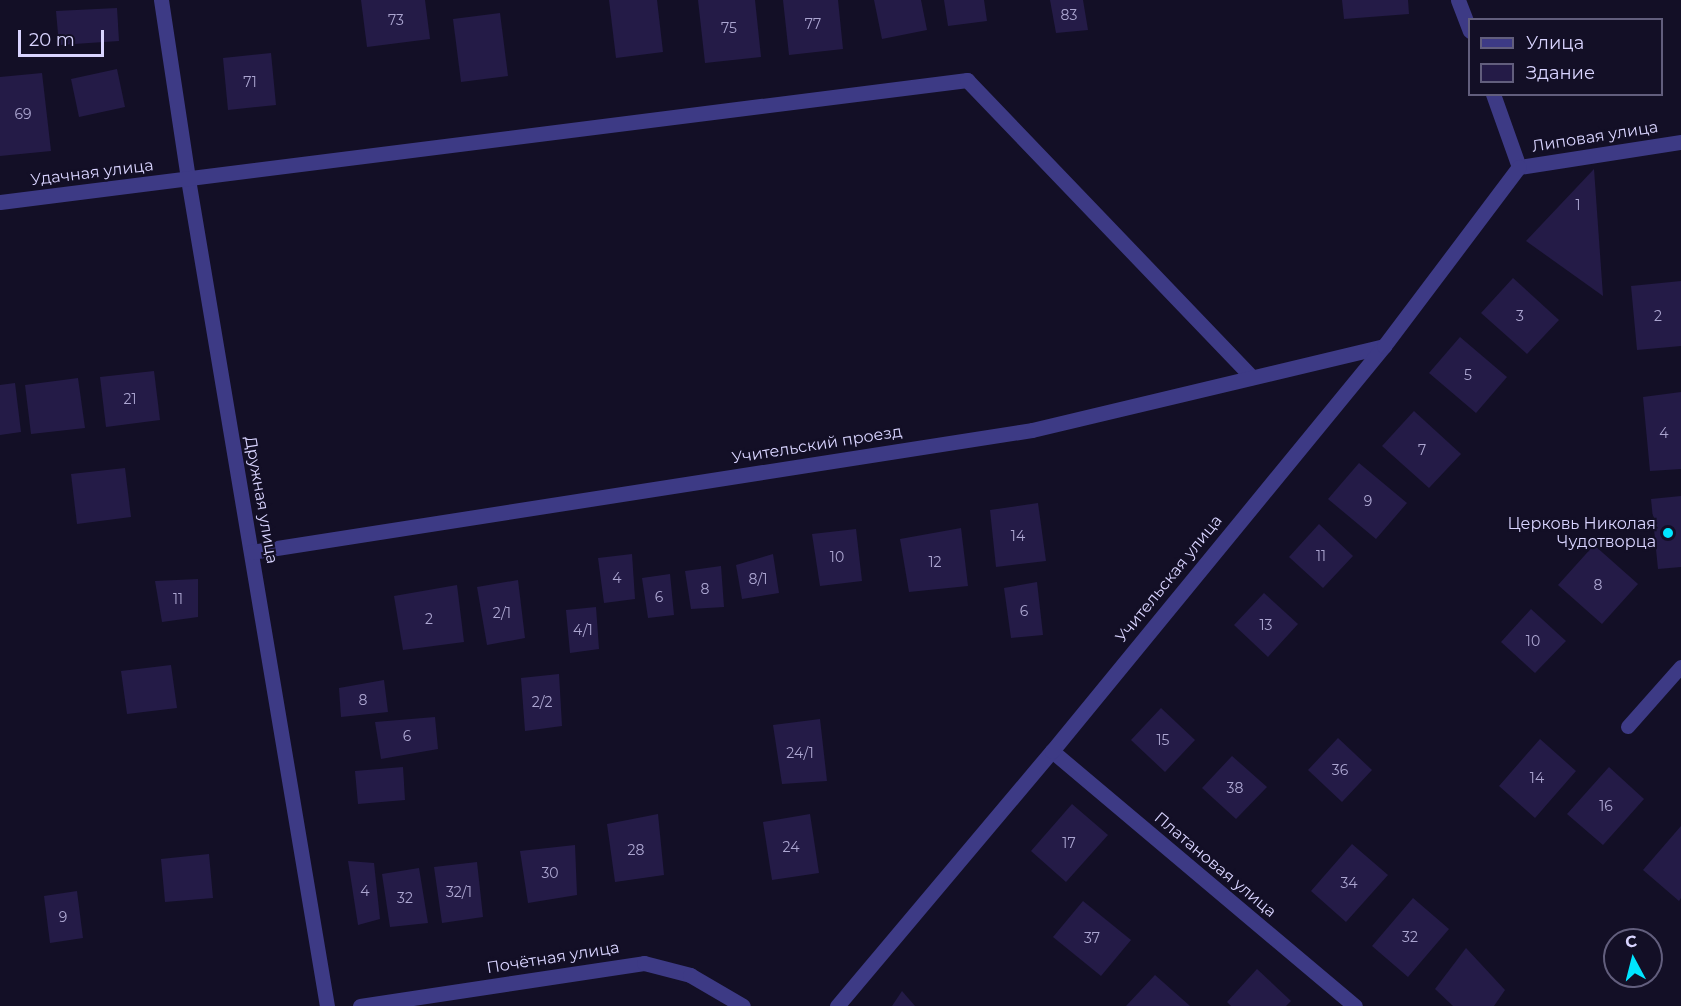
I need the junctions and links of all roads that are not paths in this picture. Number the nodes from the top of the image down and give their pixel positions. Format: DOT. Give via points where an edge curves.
graph roads {
  1 [pos="161,0"];
  2 [pos="1458,0"];
  3 [pos="1468,26"];
  4 [pos="1494,96"];
  5 [pos="1681,142"];
  6 [pos="1519,167"];
  7 [pos="188,179"];
  8 [pos="0,202"];
  9 [pos="1384,346"];
  10 [pos="1252,377"];
  11 [pos="251,552"];
  12 [pos="1681,667"];
  13 [pos="1628,727"];
  14 [pos="1052,752"];
  15 [pos="327,1006"];
  16 [pos="360,1006"];
  17 [pos="743,1006"];
  18 [pos="837,1006"];
  19 [pos="1355,1006"];
  1 -- 7 [label="street, Дружная улица"];
  2 -- 3 [label="street"];
  4 -- 6 [label="street, Липовая улица"];
  5 -- 6 [label="street, Липовая улица"];
  6 -- 9 [label="street, Учительская улица"];
  7 -- 8 [label="street, Удачная улица"];
  7 -- 10 [label="street, Удачная улица" via="967,80"];
  7 -- 11 [label="street, Дружная улица"];
  9 -- 10 [label="street, Учительский проезд"];
  9 -- 14 [label="street, Учительская улица"];
  10 -- 11 [label="street, Учительский проезд" via="1032,430"];
  11 -- 15 [label="street, Дружная улица"];
  12 -- 13 [label="lane"];
  14 -- 18 [label="street, Учительская улица"];
  14 -- 19 [label="street, Платановая улица"];
  16 -- 17 [label="street, Почётная улица" via="644,963 690,975"];
}
